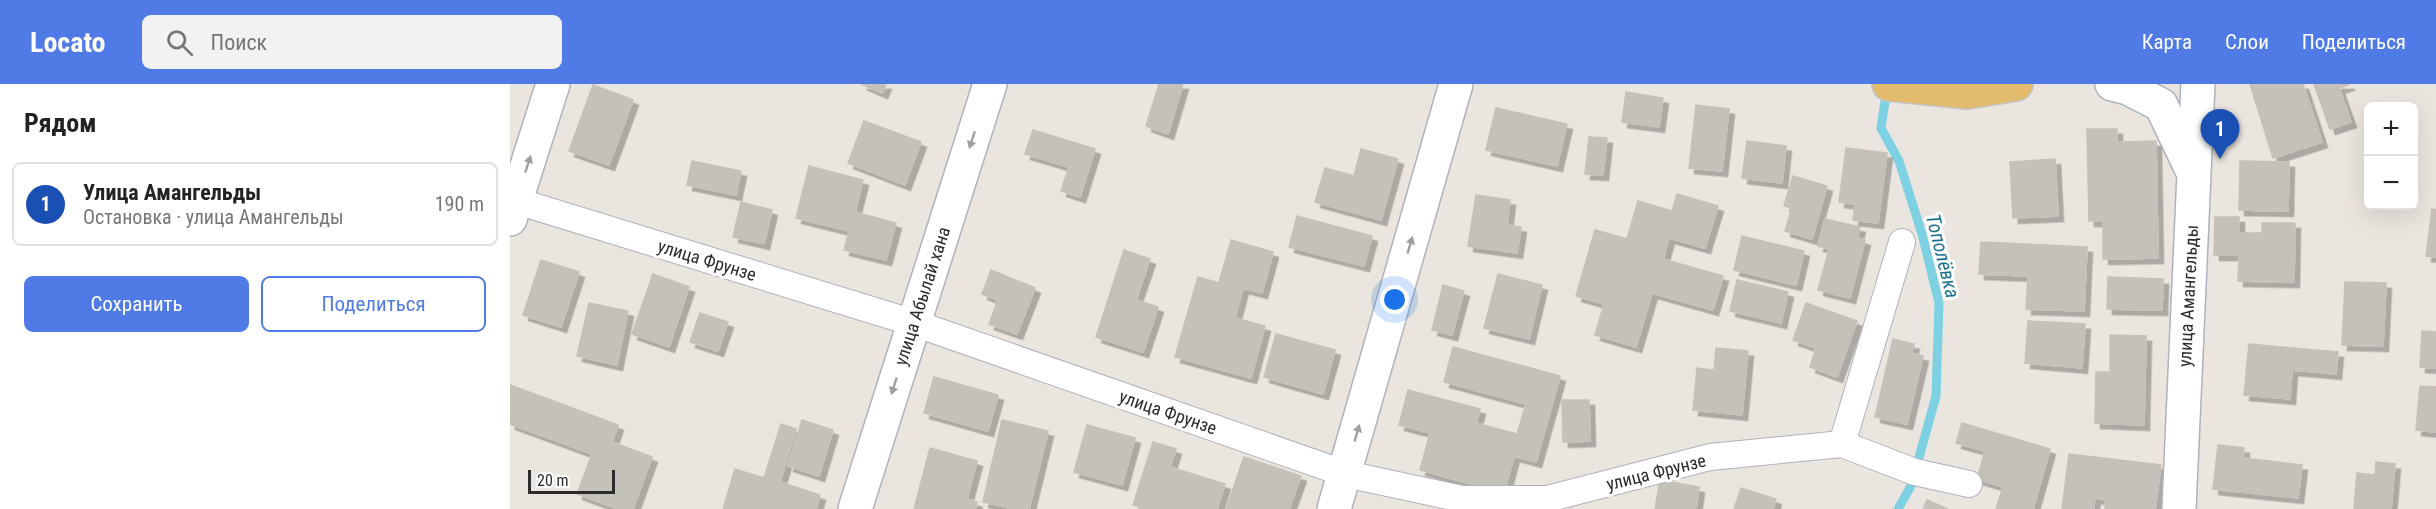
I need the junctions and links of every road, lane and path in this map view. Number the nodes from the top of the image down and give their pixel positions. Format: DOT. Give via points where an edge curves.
graph roads {
  1 [pos="553,84"];
  2 [pos="990,84"];
  3 [pos="1456,84"];
  4 [pos="1889,84"];
  5 [pos="2016,84"];
  6 [pos="2112,84"];
  7 [pos="2198,84"];
  8 [pos="2194,174"];
  9 [pos="512,206"];
  10 [pos="1902,242"];
  11 [pos="914,323"];
  12 [pos="1842,444"];
  13 [pos="1346,474"];
  14 [pos="1969,484"];
  15 [pos="855,509"];
  16 [pos="1334,509"];
  17 [pos="2179,509"];
  9 -- 1 [label="street, one-way"];
  2 -- 11 [label="street, улица Абылай хана, one-way"];
  13 -- 3 [label="street, one-way"];
  4 -- 5 [label="main road" via="1968,92"];
  6 -- 8 [label="street" via="2160,105"];
  7 -- 8 [label="street, улица Амангельды"];
  8 -- 17 [label="street, улица Амангельды"];
  9 -- 11 [label="street, улица Фрунзе"];
  10 -- 12 [label="street"];
  11 -- 13 [label="street, улица Фрунзе"];
  11 -- 15 [label="street, улица Абылай хана, one-way"];
  12 -- 13 [label="street, улица Фрунзе" via="1710,458 1547,499 1462,499"];
  12 -- 14 [label="street, улица Фрунзе" via="1915,472"];
  13 -- 16 [label="street"];
}
